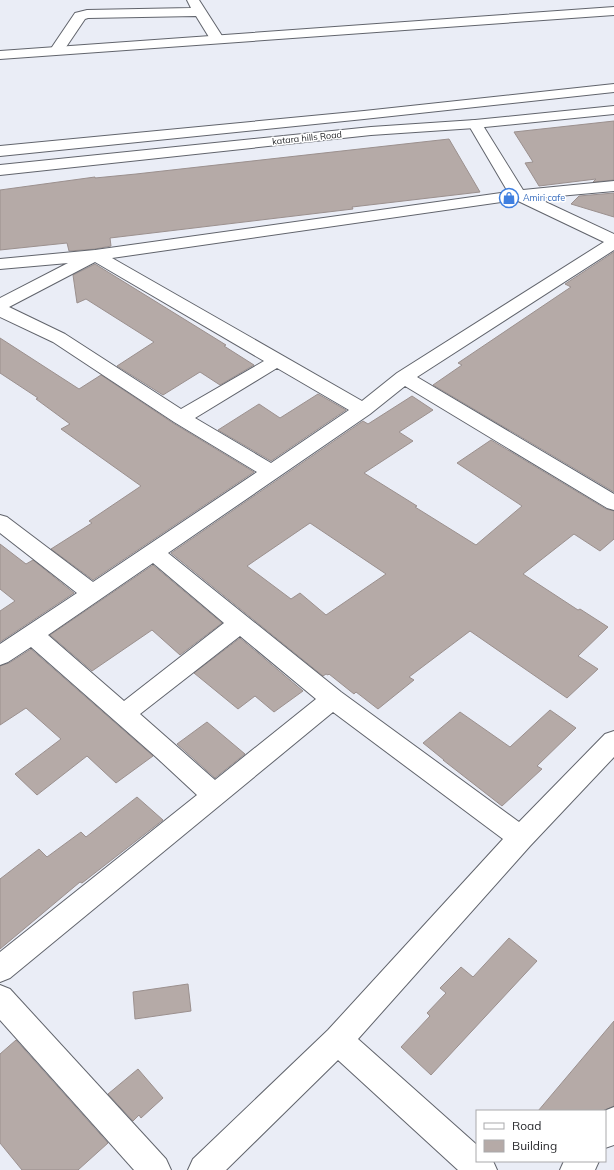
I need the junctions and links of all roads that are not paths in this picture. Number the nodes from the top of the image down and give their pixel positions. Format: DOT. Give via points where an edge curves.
graph roads {
  1 [pos="192,0"];
  2 [pos="614,11"];
  3 [pos="200,12"];
  4 [pos="217,39"];
  5 [pos="57,50"];
  6 [pos="0,55"];
  7 [pos="614,88"];
  8 [pos="614,110"];
  9 [pos="364,116"];
  10 [pos="475,124"];
  11 [pos="371,131"];
  12 [pos="0,151"];
  13 [pos="0,170"];
  14 [pos="614,186"];
  15 [pos="518,195"];
  16 [pos="614,240"];
  17 [pos="614,243"];
  18 [pos="95,255"];
  19 [pos="0,264"];
  20 [pos="0,306"];
  21 [pos="0,310"];
  22 [pos="278,360"];
  23 [pos="404,377"];
  24 [pos="363,410"];
  25 [pos="181,418"];
  26 [pos="271,472"];
  27 [pos="614,503"];
  28 [pos="0,522"];
  29 [pos="152,552"];
  30 [pos="93,594"];
  31 [pos="240,623"];
  32 [pos="32,635"];
  33 [pos="0,656"];
  34 [pos="333,699"];
  35 [pos="124,714"];
  36 [pos="614,741"];
  37 [pos="214,795"];
  38 [pos="521,838"];
  39 [pos="0,969"];
  40 [pos="0,999"];
  41 [pos="338,1040"];
  42 [pos="614,1122"];
  43 [pos="606,1132"];
  44 [pos="582,1162"];
  45 [pos="155,1170"];
  46 [pos="204,1170"];
  47 [pos="481,1170"];
  48 [pos="576,1170"];
  1 -- 3 [label="street"];
  2 -- 4 [label="street"];
  3 -- 4 [label="street"];
  3 -- 5 [label="street" via="87,14 80,16"];
  4 -- 5 [label="street"];
  5 -- 6 [label="street"];
  7 -- 9 [label="street"];
  8 -- 10 [label="street, katara hills Road"];
  9 -- 11 [label="street"];
  9 -- 12 [label="street"];
  10 -- 11 [label="street, katara hills Road"];
  10 -- 15 [label="street"];
  11 -- 13 [label="street, katara hills Road"];
  14 -- 15 [label="street"];
  15 -- 16 [label="street"];
  15 -- 18 [label="street"];
  17 -- 23 [label="street"];
  18 -- 19 [label="street"];
  18 -- 20 [label="street"];
  18 -- 22 [label="street"];
  21 -- 25 [label="street" via="59,338"];
  22 -- 24 [label="street"];
  22 -- 25 [label="street"];
  23 -- 24 [label="street"];
  23 -- 27 [label="street"];
  24 -- 26 [label="street"];
  25 -- 26 [label="street"];
  26 -- 29 [label="street"];
  28 -- 30 [label="street"];
  29 -- 30 [label="street"];
  29 -- 31 [label="street"];
  30 -- 32 [label="street"];
  31 -- 34 [label="street"];
  31 -- 35 [label="street"];
  32 -- 33 [label="street"];
  32 -- 35 [label="street"];
  34 -- 37 [label="street"];
  34 -- 38 [label="street"];
  35 -- 37 [label="street"];
  36 -- 38 [label="street"];
  37 -- 39 [label="street"];
  38 -- 41 [label="street"];
  40 -- 45 [label="street"];
  41 -- 46 [label="street"];
  41 -- 47 [label="street"];
  42 -- 43 [label="street"];
  44 -- 48 [label="street"];
}
